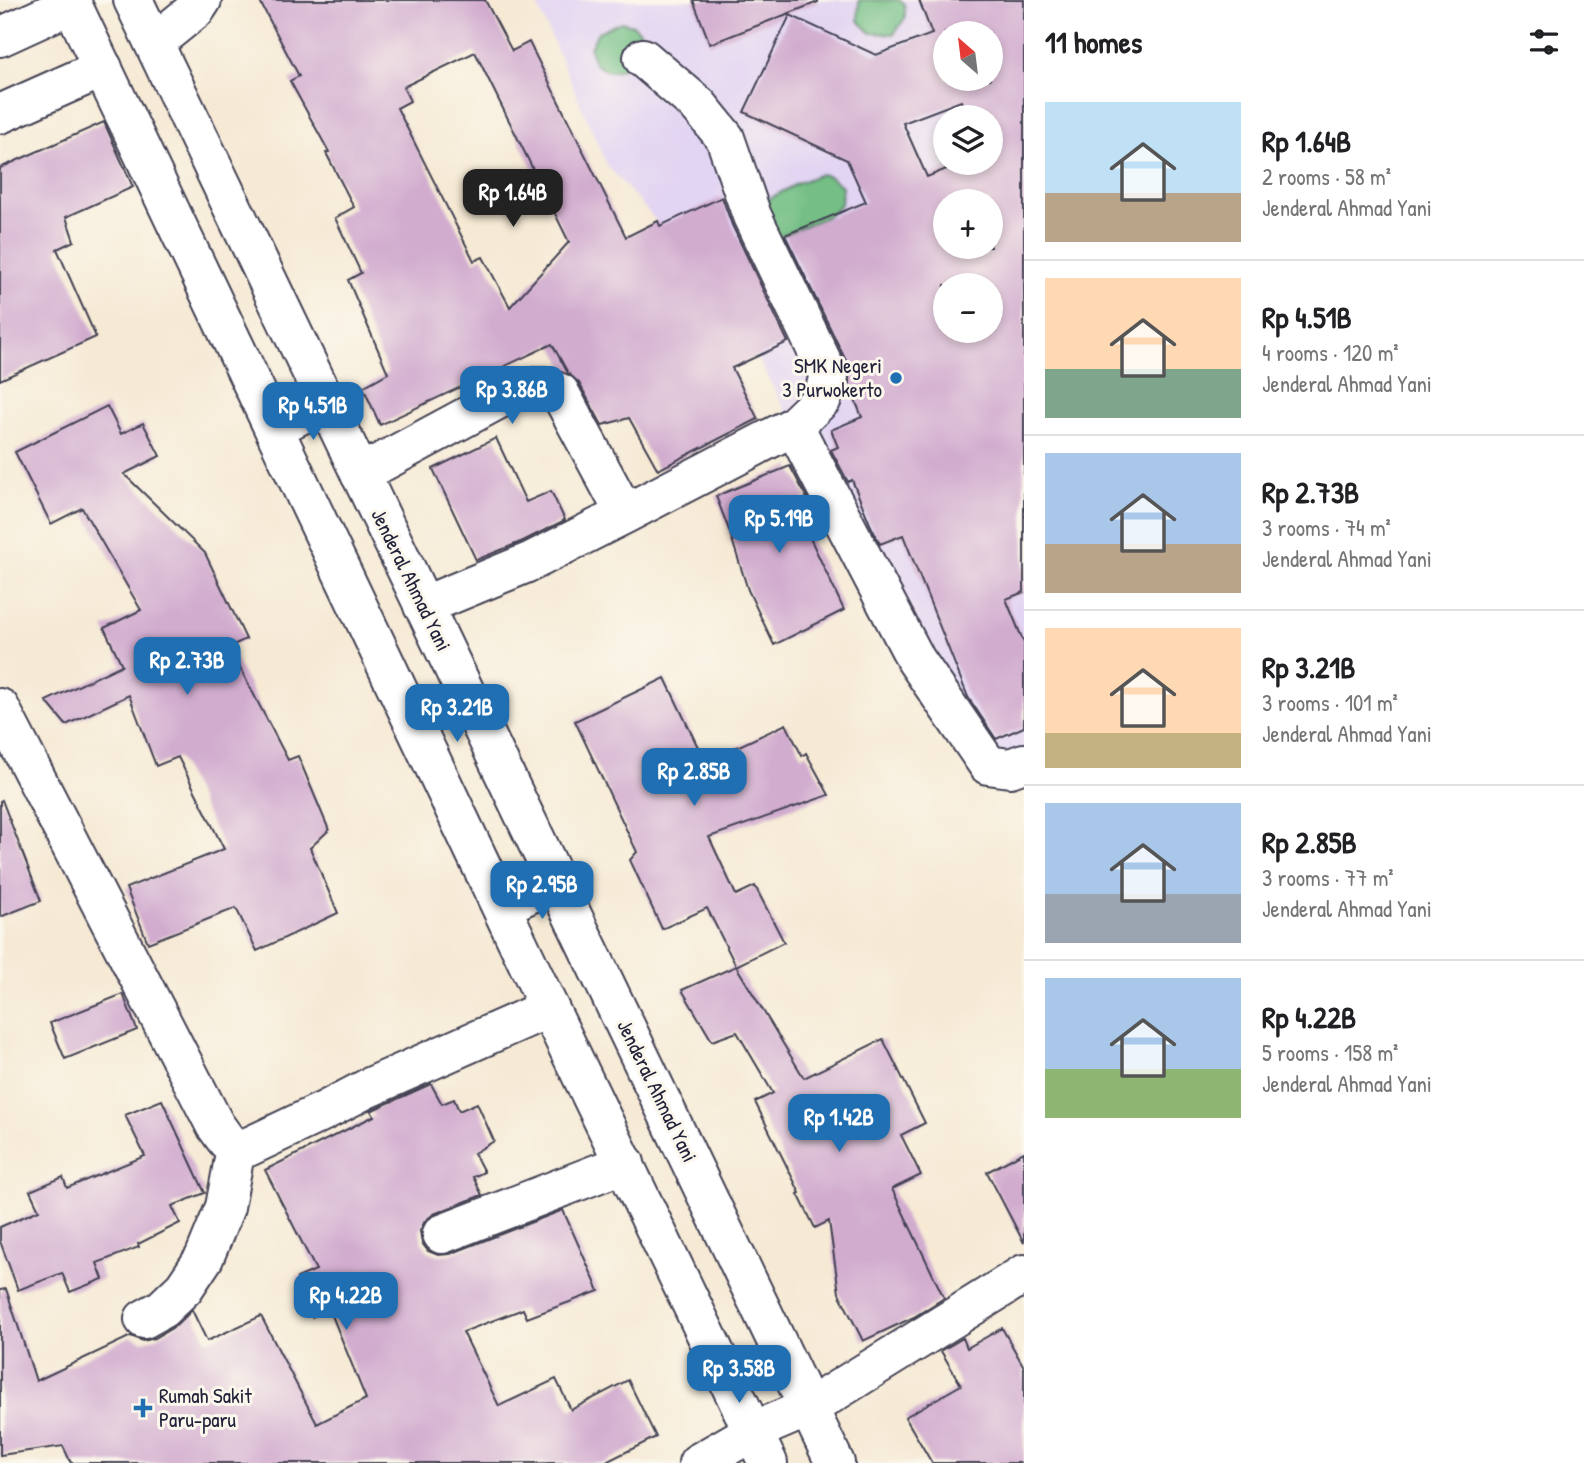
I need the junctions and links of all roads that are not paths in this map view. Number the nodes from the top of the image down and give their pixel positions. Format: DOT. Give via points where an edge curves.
graph roads {
  1 [pos="133,0"];
  2 [pos="202,0"];
  3 [pos="71,2"];
  4 [pos="0,37"];
  5 [pos="154,43"];
  6 [pos="643,58"];
  7 [pos="103,68"];
  8 [pos="0,114"];
  9 [pos="326,402"];
  10 [pos="794,426"];
  11 [pos="274,428"];
  12 [pos="360,474"];
  13 [pos="625,514"];
  14 [pos="424,606"];
  15 [pos="0,708"];
  16 [pos="1024,763"];
  17 [pos="556,881"];
  18 [pos="502,907"];
  19 [pos="550,1008"];
  20 [pos="236,1148"];
  21 [pos="625,1163"];
  22 [pos="442,1234"];
  23 [pos="1024,1274"];
  24 [pos="144,1319"];
  25 [pos="810,1407"];
  26 [pos="761,1447"];
  27 [pos="698,1463"];
  28 [pos="835,1463"];
  1 -- 5 [label="main road, Jenderal Ahmad Yani"];
  2 -- 5 [label="main road"];
  3 -- 4 [label="main road"];
  3 -- 7 [label="main road"];
  5 -- 9 [label="main road, Jenderal Ahmad Yani"];
  6 -- 10 [label="main road" via="699,106 726,138 752,216 829,376 821,400"];
  7 -- 8 [label="main road"];
  7 -- 11 [label="main road"];
  9 -- 11 [label="main road"];
  9 -- 12 [label="main road, Jenderal Ahmad Yani"];
  10 -- 13 [label="main road"];
  10 -- 16 [label="main road" via="916,660 988,765 1010,768"];
  11 -- 18 [label="main road"];
  12 -- 13 [label="main road" via="517,389 541,386 560,393"];
  12 -- 14 [label="main road, Jenderal Ahmad Yani"];
  13 -- 14 [label="main road" via="532,561"];
  14 -- 17 [label="main road, Jenderal Ahmad Yani"];
  15 -- 20 [label="main road" via="215,1125"];
  17 -- 18 [label="main road"];
  17 -- 25 [label="main road, Jenderal Ahmad Yani"];
  18 -- 19 [label="main road"];
  19 -- 20 [label="main road" via="248,1147"];
  19 -- 21 [label="main road"];
  20 -- 24 [label="main road" via="225,1207 204,1258 184,1288"];
  21 -- 22 [label="main road"];
  21 -- 26 [label="main road"];
  23 -- 25 [label="main road"];
  25 -- 26 [label="main road"];
  25 -- 28 [label="main road, Jenderal Ahmad Yani"];
  26 -- 27 [label="main road"];
}
